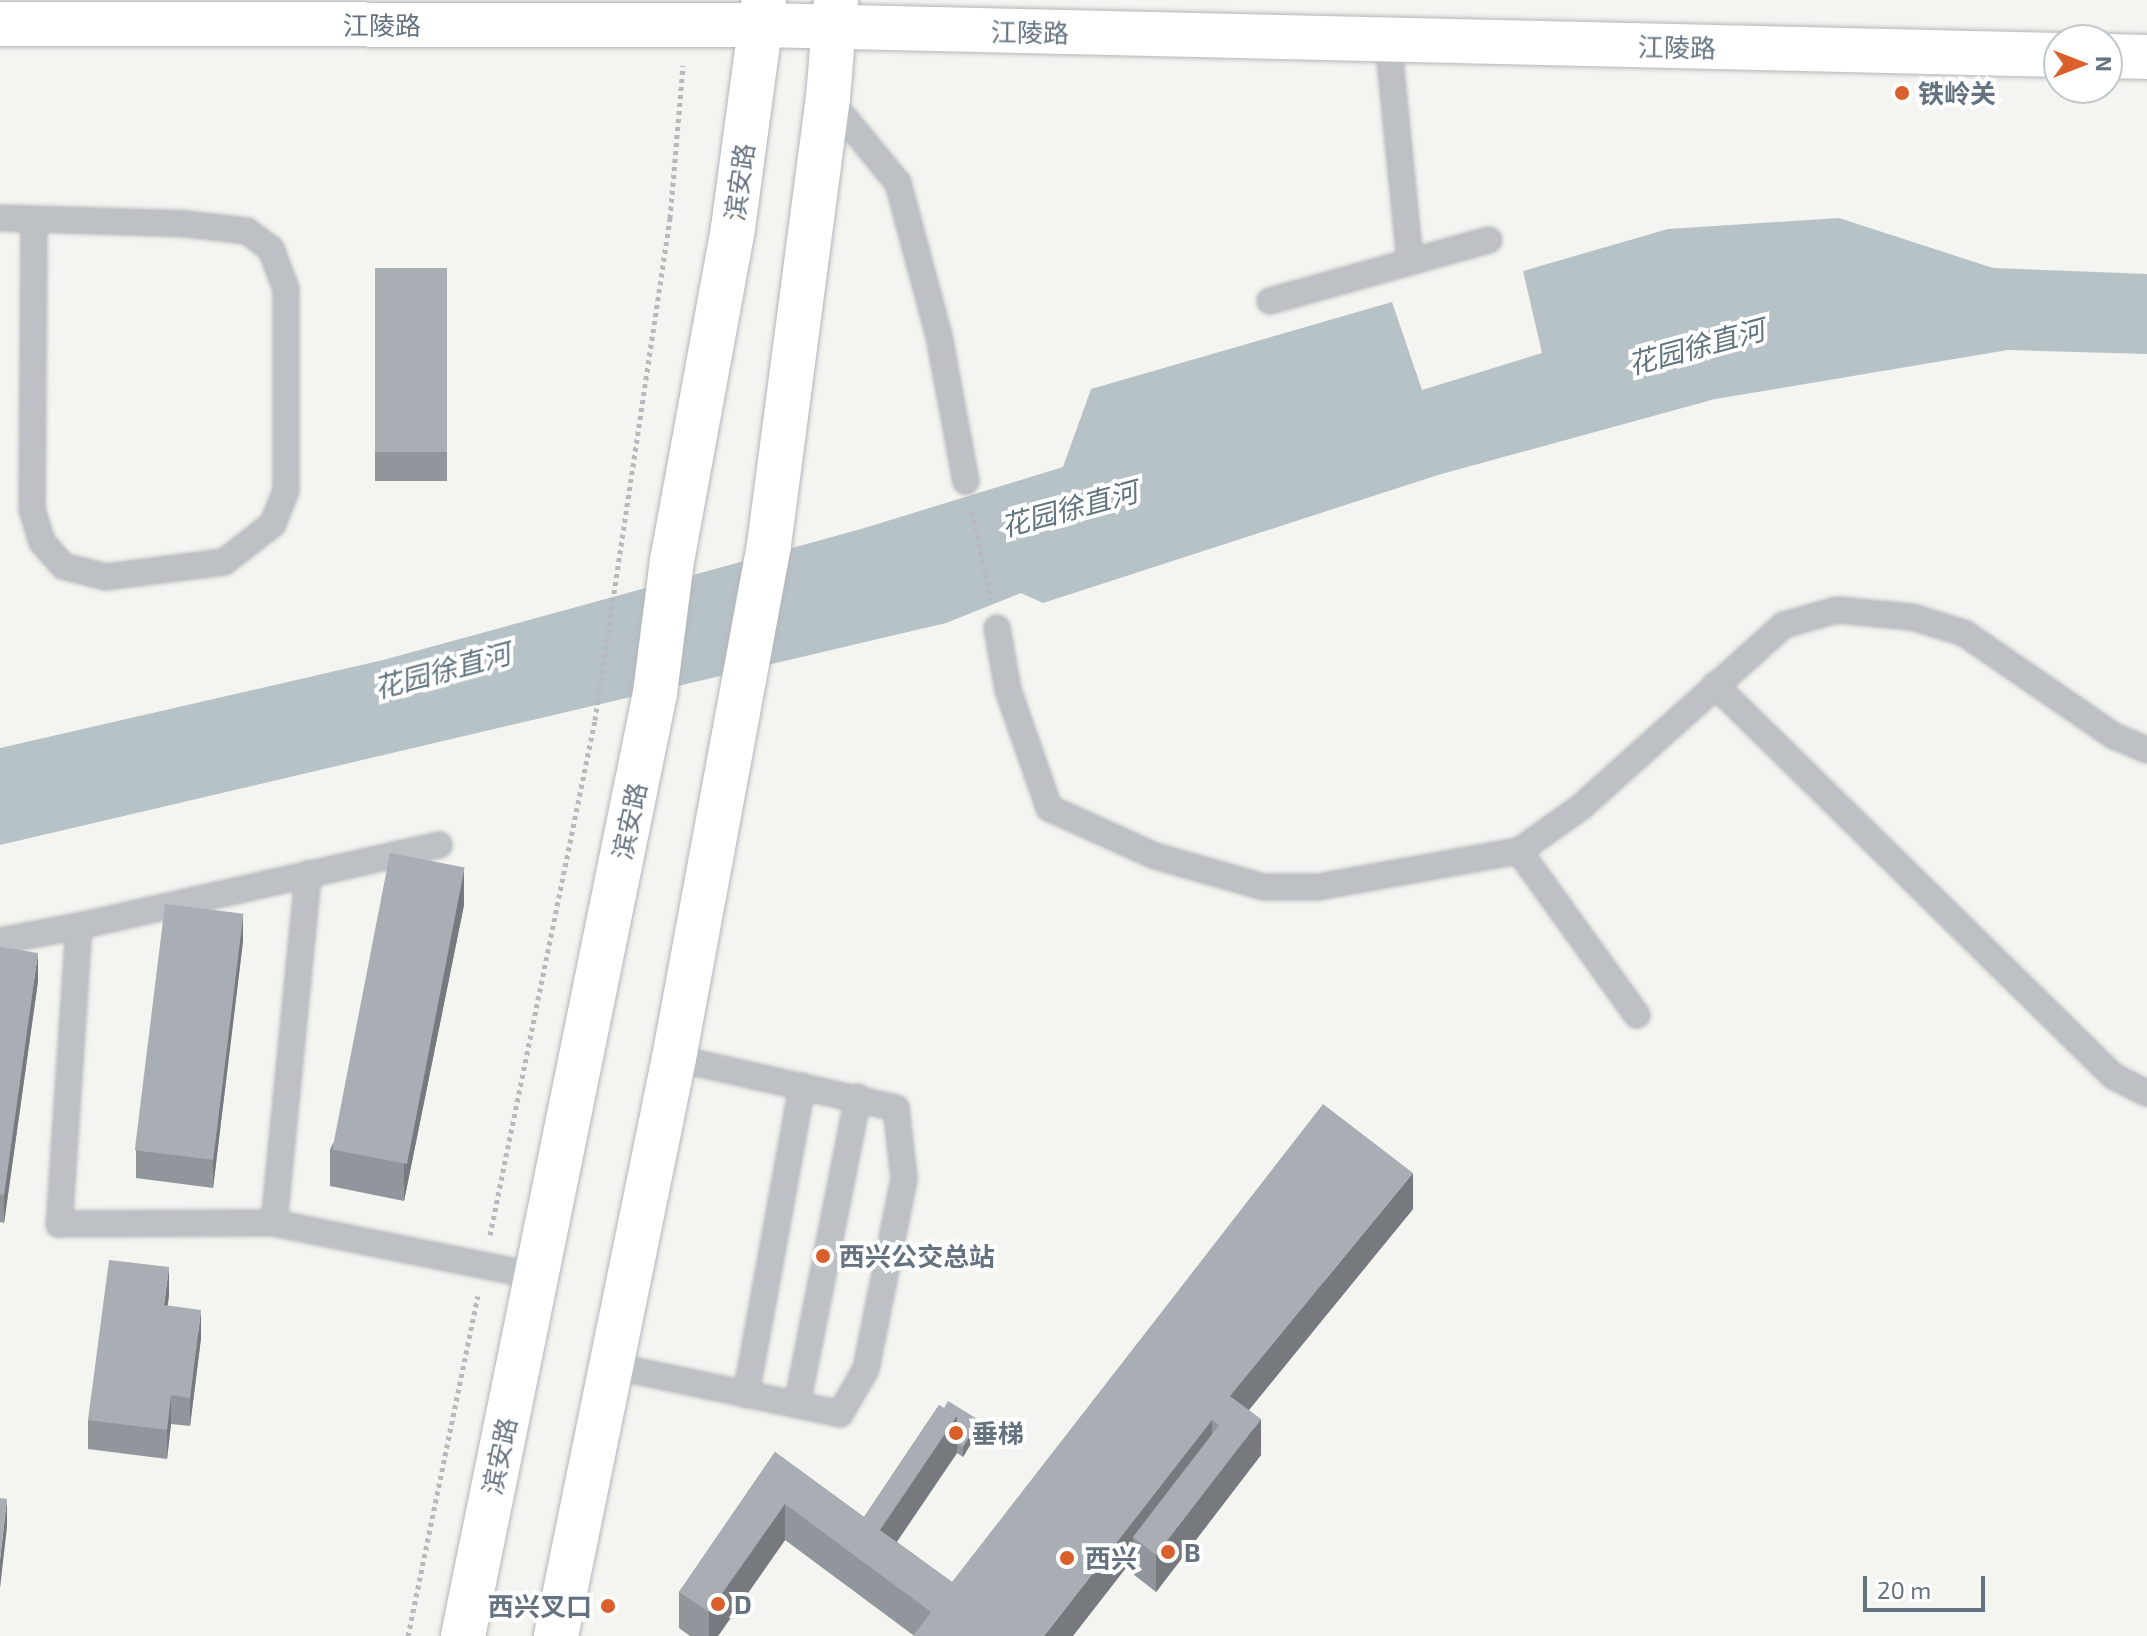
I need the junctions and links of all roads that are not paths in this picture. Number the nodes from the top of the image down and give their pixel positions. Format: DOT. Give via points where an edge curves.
graph roads {
  1 [pos="762,13"];
  2 [pos="834,14"];
  3 [pos="0,24"];
  4 [pos="1388,40"];
  5 [pos="2043,55"];
  6 [pos="2123,56"];
  7 [pos="2147,57"];
  8 [pos="828,98"];
  9 [pos="0,218"];
  10 [pos="34,219"];
  11 [pos="1489,240"];
  12 [pos="1410,261"];
  13 [pos="1270,301"];
  14 [pos="966,482"];
  15 [pos="997,628"];
  16 [pos="1715,685"];
  17 [pos="2147,750"];
  18 [pos="439,845"];
  19 [pos="1519,851"];
  20 [pos="308,874"];
  21 [pos="79,926"];
  22 [pos="0,941"];
  23 [pos="1637,1015"];
  24 [pos="674,1058"];
  25 [pos="802,1086"];
  26 [pos="2147,1093"];
  27 [pos="858,1097"];
  28 [pos="274,1223"];
  29 [pos="536,1276"];
  30 [pos="613,1366"];
  31 [pos="746,1395"];
  32 [pos="797,1405"];
  33 [pos="463,1636"];
  34 [pos="556,1636"];
  1 -- 2 [label="main road, 江陵路"];
  1 -- 3 [label="main road, 江陵路" via="686,25"];
  1 -- 29 [label="main road, 滨安路" via="733,228 672,561 655,693"];
  2 -- 4 [label="main road, 江陵路"];
  2 -- 8 [label="main road"];
  4 -- 5 [label="main road, 江陵路"];
  4 -- 12 [label="lane"];
  6 -- 7 [label="main road"];
  8 -- 14 [label="lane" via="898,183 939,336"];
  8 -- 24 [label="main road" via="769,545"];
  9 -- 10 [label="lane"];
  10 -- 10 [label="lane" via="32,510 42,542 63,566 106,577 224,562 273,524 286,491 286,289 271,249 247,231"];
  11 -- 12 [label="lane"];
  12 -- 13 [label="lane"];
  15 -- 19 [label="lane" via="1008,690 1049,808 1155,856 1264,887 1318,887"];
  16 -- 17 [label="lane" via="1784,625 1837,610 1912,617 1964,633 2114,736"];
  16 -- 19 [label="lane" via="1581,807"];
  16 -- 26 [label="lane" via="2113,1076"];
  18 -- 20 [label="lane"];
  19 -- 23 [label="lane"];
  20 -- 21 [label="lane"];
  20 -- 28 [label="lane"];
  21 -- 22 [label="lane"];
  21 -- 28 [label="lane" via="59,1224"];
  24 -- 25 [label="lane"];
  24 -- 30 [label="main road"];
  25 -- 27 [label="lane"];
  25 -- 31 [label="lane"];
  27 -- 32 [label="lane"];
  27 -- 32 [label="lane" via="896,1108 904,1178 866,1369 840,1414"];
  28 -- 29 [label="lane"];
  29 -- 33 [label="main road, 滨安路"];
  30 -- 31 [label="lane"];
  30 -- 34 [label="main road"];
  31 -- 32 [label="lane"];
}
